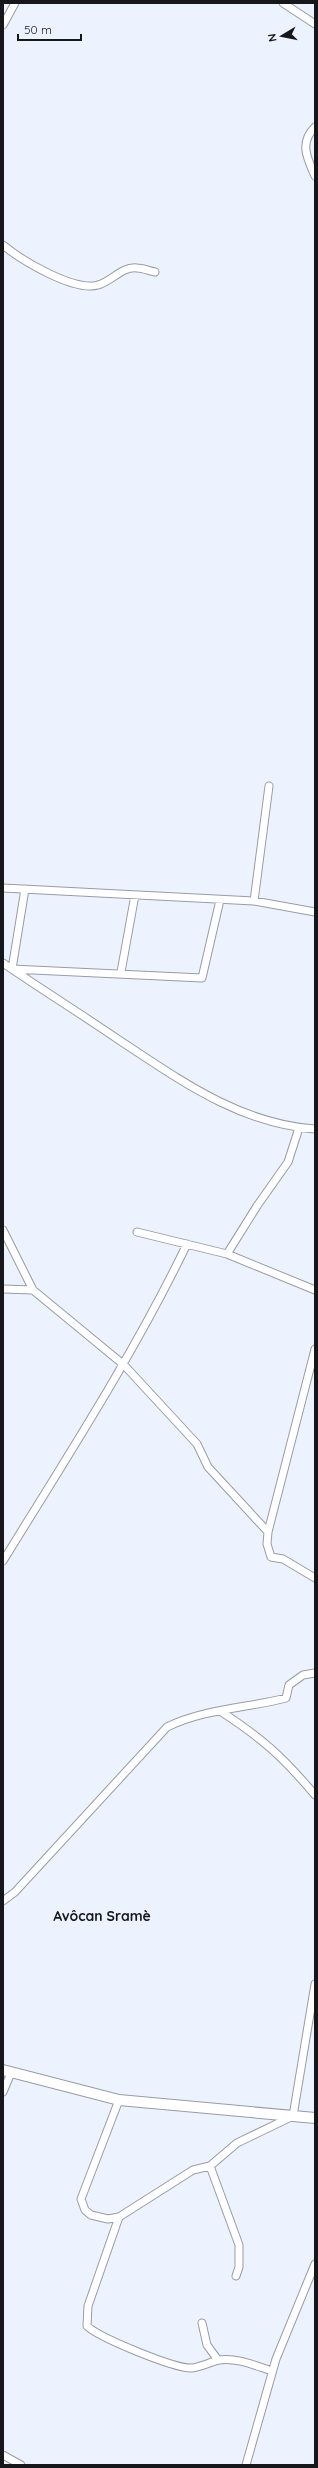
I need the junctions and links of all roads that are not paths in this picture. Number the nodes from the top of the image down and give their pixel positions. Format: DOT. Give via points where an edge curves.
graph roads {
  1 [pos="14,3"];
  2 [pos="283,3"];
  3 [pos="315,24"];
  4 [pos="3,25"];
  5 [pos="315,127"];
  6 [pos="315,176"];
  7 [pos="3,245"];
  8 [pos="155,272"];
  9 [pos="269,786"];
  10 [pos="3,888"];
  11 [pos="25,889"];
  12 [pos="135,895"];
  13 [pos="220,900"];
  14 [pos="254,901"];
  15 [pos="315,912"];
  16 [pos="3,963"];
  17 [pos="12,969"];
  18 [pos="121,972"];
  19 [pos="299,1128"];
  20 [pos="315,1129"];
  21 [pos="3,1230"];
  22 [pos="137,1232"];
  23 [pos="187,1244"];
  24 [pos="227,1254"];
  25 [pos="3,1289"];
  26 [pos="33,1290"];
  27 [pos="315,1290"];
  28 [pos="315,1349"];
  29 [pos="124,1365"];
  30 [pos="268,1532"];
  31 [pos="3,1561"];
  32 [pos="315,1578"];
  33 [pos="315,1672"];
  34 [pos="220,1711"];
  35 [pos="315,1795"];
  36 [pos="3,1901"];
  37 [pos="315,1984"];
  38 [pos="7,2072"];
  39 [pos="3,2092"];
  40 [pos="119,2100"];
  41 [pos="293,2116"];
  42 [pos="315,2118"];
  43 [pos="210,2166"];
  44 [pos="119,2216"];
  45 [pos="315,2264"];
  46 [pos="236,2276"];
  47 [pos="202,2323"];
  48 [pos="218,2360"];
  49 [pos="272,2371"];
  50 [pos="3,2455"];
  51 [pos="21,2465"];
  52 [pos="246,2465"];
  1 -- 4 [label="street"];
  2 -- 3 [label="street"];
  5 -- 6 [label="street" via="308,134 305,150"];
  7 -- 8 [label="street" via="29,264 89,286 105,283 129,269"];
  9 -- 14 [label="street"];
  10 -- 11 [label="street"];
  11 -- 12 [label="street"];
  11 -- 17 [label="street"];
  12 -- 13 [label="street"];
  12 -- 18 [label="street"];
  13 -- 14 [label="street"];
  13 -- 18 [label="street" via="202,978"];
  14 -- 15 [label="street"];
  16 -- 17 [label="street"];
  17 -- 18 [label="street"];
  17 -- 19 [label="street" via="204,1095 243,1112"];
  19 -- 20 [label="street"];
  19 -- 24 [label="street" via="288,1162"];
  21 -- 26 [label="street"];
  22 -- 23 [label="street"];
  23 -- 24 [label="street"];
  23 -- 29 [label="street"];
  24 -- 27 [label="street"];
  25 -- 26 [label="street"];
  26 -- 29 [label="street"];
  28 -- 30 [label="street"];
  29 -- 30 [label="street" via="197,1444 208,1467"];
  29 -- 31 [label="street"];
  30 -- 32 [label="street" via="267,1544 271,1557 283,1559"];
  33 -- 34 [label="street" via="303,1674 289,1685 286,1698"];
  34 -- 35 [label="street" via="268,1744"];
  34 -- 36 [label="street" via="177,1722 159,1733 19,1888"];
  37 -- 41 [label="street"];
  38 -- 39 [label="street"];
  38 -- 40 [label="main road"];
  40 -- 41 [label="main road"];
  40 -- 44 [label="street" via="81,2199 85,2210 91,2215 108,2219"];
  41 -- 42 [label="main road"];
  41 -- 43 [label="street" via="237,2143"];
  43 -- 44 [label="street" via="193,2170"];
  43 -- 46 [label="street" via="239,2245 239,2267"];
  44 -- 48 [label="street" via="88,2306 87,2326 133,2349 182,2367 192,2368"];
  45 -- 49 [label="street"];
  47 -- 48 [label="street" via="207,2345"];
  48 -- 49 [label="street" via="230,2359"];
  49 -- 52 [label="street"];
  50 -- 51 [label="street"];
}
